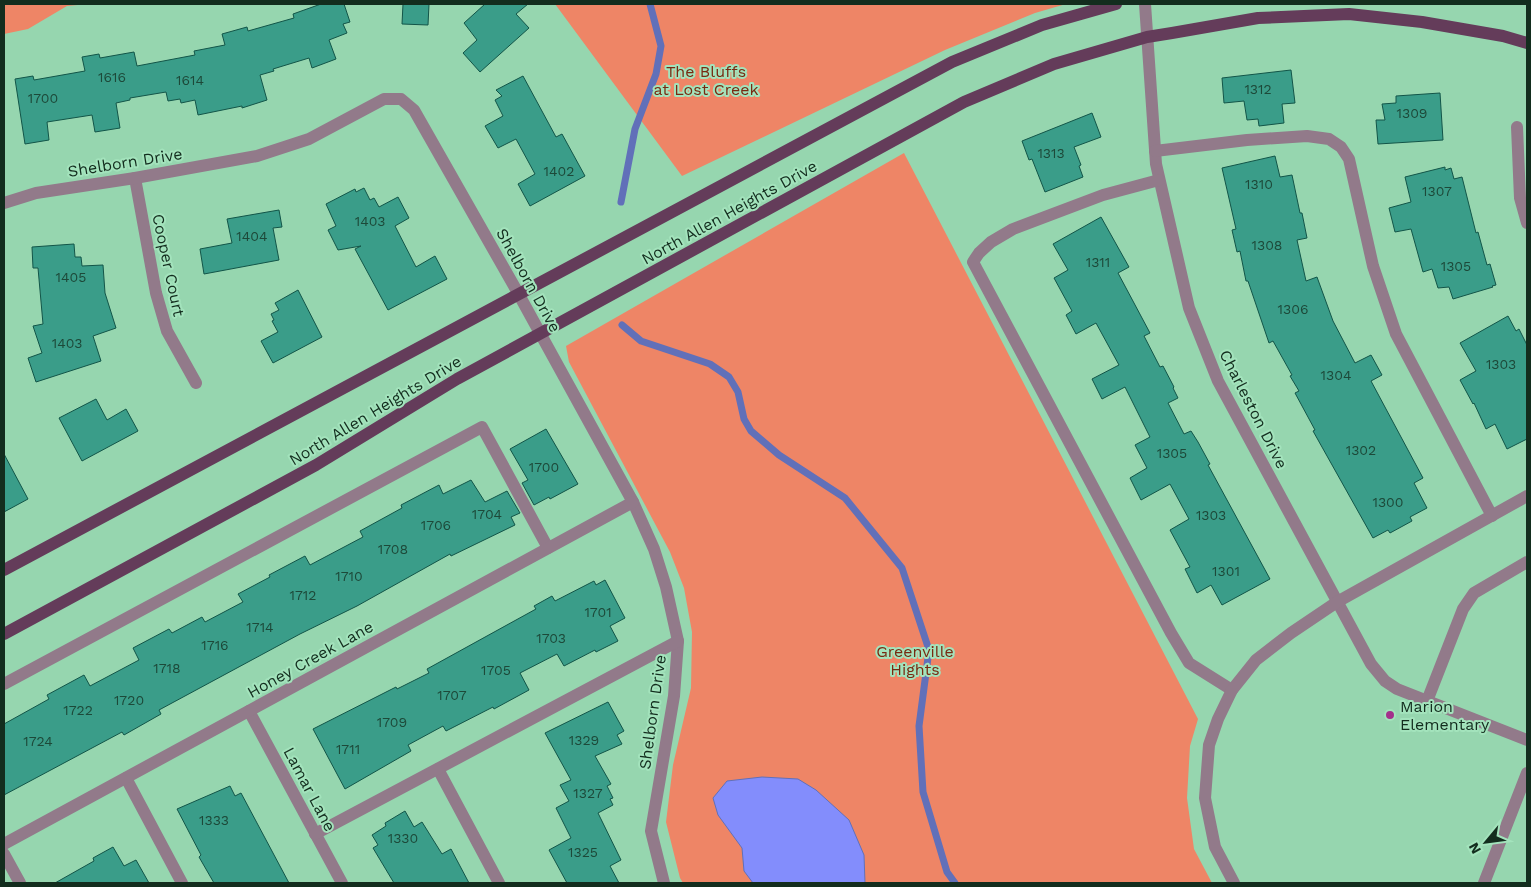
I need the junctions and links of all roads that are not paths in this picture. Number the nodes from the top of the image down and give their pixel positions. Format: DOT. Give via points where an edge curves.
graph roads {
  1 [pos="1116,4"];
  2 [pos="1145,4"];
  3 [pos="1147,37"];
  4 [pos="1527,43"];
  5 [pos="1518,127"];
  6 [pos="1155,151"];
  7 [pos="135,178"];
  8 [pos="1159,180"];
  9 [pos="4,203"];
  10 [pos="1527,223"];
  11 [pos="518,293"];
  12 [pos="540,334"];
  13 [pos="196,383"];
  14 [pos="1527,496"];
  15 [pos="633,502"];
  16 [pos="1492,516"];
  17 [pos="548,548"];
  18 [pos="1527,562"];
  19 [pos="4,570"];
  20 [pos="1336,602"];
  21 [pos="4,634"];
  22 [pos="678,641"];
  23 [pos="4,684"];
  24 [pos="1232,690"];
  25 [pos="1427,701"];
  26 [pos="249,711"];
  27 [pos="1527,740"];
  28 [pos="438,769"];
  29 [pos="1527,773"];
  30 [pos="126,778"];
  31 [pos="315,834"];
  32 [pos="4,844"];
  33 [pos="4,854"];
  34 [pos="20,883"];
  35 [pos="182,883"];
  36 [pos="342,883"];
  37 [pos="499,883"];
  38 [pos="664,883"];
  39 [pos="1234,883"];
  40 [pos="1484,883"];
  1 -- 11 [label="main road, North Allen Heights Drive" via="1042,25 952,62"];
  2 -- 3 [label="street, Charleston Drive"];
  3 -- 4 [label="main road, North Allen Heights Drive" via="1258,18 1349,14 1422,22"];
  3 -- 6 [label="street, Charleston Drive"];
  3 -- 12 [label="main road, North Allen Heights Drive" via="1054,64 964,102"];
  5 -- 10 [label="street" via="1520,198"];
  6 -- 8 [label="street, Charleston Drive"];
  6 -- 16 [label="street" via="1306,136 1329,139 1341,147 1349,159 1373,266 1396,334"];
  7 -- 9 [label="street, Shelborn Drive" via="36,193"];
  7 -- 11 [label="street, Shelborn Drive" via="258,156 309,139 384,99 401,99 414,110"];
  7 -- 13 [label="street, Cooper Court" via="156,293 167,331"];
  8 -- 20 [label="street, Charleston Drive" via="1189,308 1218,381"];
  8 -- 24 [label="street" via="1103,195 1013,229 991,242 973,262 1189,663"];
  11 -- 12 [label="street, Shelborn Drive"];
  11 -- 19 [label="main road, North Allen Heights Drive"];
  12 -- 15 [label="street, Shelborn Drive"];
  12 -- 21 [label="main road, North Allen Heights Drive" via="457,379 316,465"];
  14 -- 16 [label="street"];
  15 -- 17 [label="street, Honey Creek Lane"];
  15 -- 22 [label="street, Shelborn Drive" via="659,564"];
  16 -- 20 [label="street"];
  17 -- 23 [label="street" via="482,427"];
  17 -- 26 [label="street, Honey Creek Lane"];
  18 -- 25 [label="street" via="1474,592 1463,608"];
  20 -- 24 [label="street" via="1256,660"];
  20 -- 25 [label="street, Charleston Drive" via="1384,681"];
  22 -- 28 [label="street"];
  22 -- 38 [label="street, Shelborn Drive" via="674,696 651,831"];
  24 -- 39 [label="street" via="1209,745 1205,798 1215,847"];
  25 -- 27 [label="street, Charleston Drive"];
  26 -- 30 [label="street, Honey Creek Lane"];
  26 -- 31 [label="street, Lamar Lane"];
  28 -- 31 [label="street"];
  28 -- 37 [label="street"];
  29 -- 40 [label="street"];
  30 -- 32 [label="street, Honey Creek Lane"];
  30 -- 35 [label="street"];
  31 -- 36 [label="street, Lamar Lane"];
  33 -- 34 [label="street"];
}
